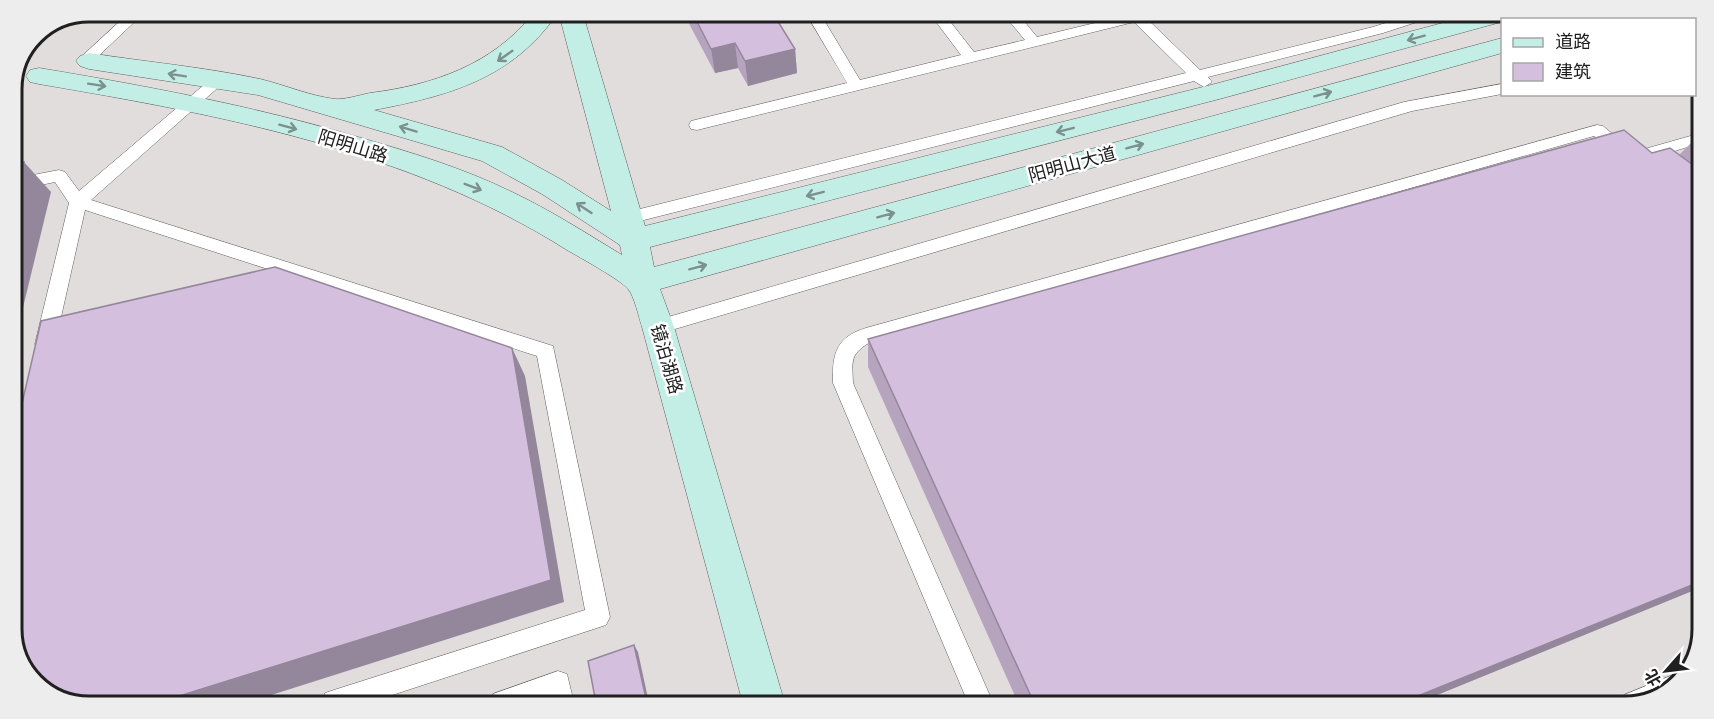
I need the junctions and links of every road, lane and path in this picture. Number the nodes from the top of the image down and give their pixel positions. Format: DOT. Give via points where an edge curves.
graph roads {
  1 [pos="127,22"];
  2 [pos="539,22"];
  3 [pos="573,22"];
  4 [pos="818,22"];
  5 [pos="943,22"];
  6 [pos="1017,22"];
  7 [pos="1115,22"];
  8 [pos="1145,22"];
  9 [pos="1403,22"];
  10 [pos="1472,22"];
  11 [pos="1034,42"];
  12 [pos="1501,46"];
  13 [pos="971,58"];
  14 [pos="86,60"];
  15 [pos="217,81"];
  16 [pos="1207,84"];
  17 [pos="856,86"];
  18 [pos="1501,88"];
  19 [pos="194,102"];
  20 [pos="334,107"];
  21 [pos="697,125"];
  22 [pos="1691,141"];
  23 [pos="1633,158"];
  24 [pos="1650,171"];
  25 [pos="23,183"];
  26 [pos="78,202"];
  27 [pos="631,229"];
  28 [pos="642,282"];
  29 [pos="658,327"];
  30 [pos="41,363"];
  31 [pos="353,696"];
  32 [pos="522,696"];
  33 [pos="561,696"];
  34 [pos="762,696"];
  35 [pos="978,696"];
  1 -- 14 [label="lane"];
  2 -- 20 [label="main road, one-way" via="525,40 480,72 406,97"];
  3 -- 27 [label="main road, 镜泊湖路"];
  4 -- 17 [label="lane"];
  5 -- 13 [label="lane"];
  6 -- 11 [label="lane"];
  7 -- 11 [label="lane"];
  8 -- 16 [label="lane"];
  9 -- 16 [label="lane"];
  10 -- 16 [label="main road, 阳明山大道, one-way"];
  11 -- 13 [label="lane"];
  28 -- 12 [label="main road, 阳明山大道, one-way"];
  13 -- 17 [label="lane"];
  15 -- 14 [label="main road, 阳明山路, one-way"];
  14 -- 19 [label="main road, 阳明山路, one-way" via="46,66"];
  15 -- 19 [label="lane"];
  15 -- 20 [label="main road, 阳明山路" via="259,87"];
  16 -- 27 [label="main road, 阳明山大道"];
  17 -- 21 [label="lane"];
  18 -- 29 [label="lane" via="1410,106"];
  19 -- 26 [label="lane"];
  19 -- 28 [label="main road, 阳明山路, one-way" via="389,156 481,189 548,224"];
  27 -- 20 [label="main road, 阳明山路, one-way" via="492,154"];
  22 -- 23 [label="lane"];
  23 -- 24 [label="lane"];
  23 -- 35 [label="lane" via="1597,130 866,335 848,346 842,362 843,382"];
  25 -- 26 [label="lane" via="58,176"];
  26 -- 30 [label="lane"];
  26 -- 31 [label="lane" via="546,351 598,617"];
  27 -- 28 [label="main road, 镜泊湖路"];
  28 -- 29 [label="main road, 镜泊湖路"];
  29 -- 34 [label="main road, 镜泊湖路"];
  32 -- 33 [label="lane" via="558,683"];
}
